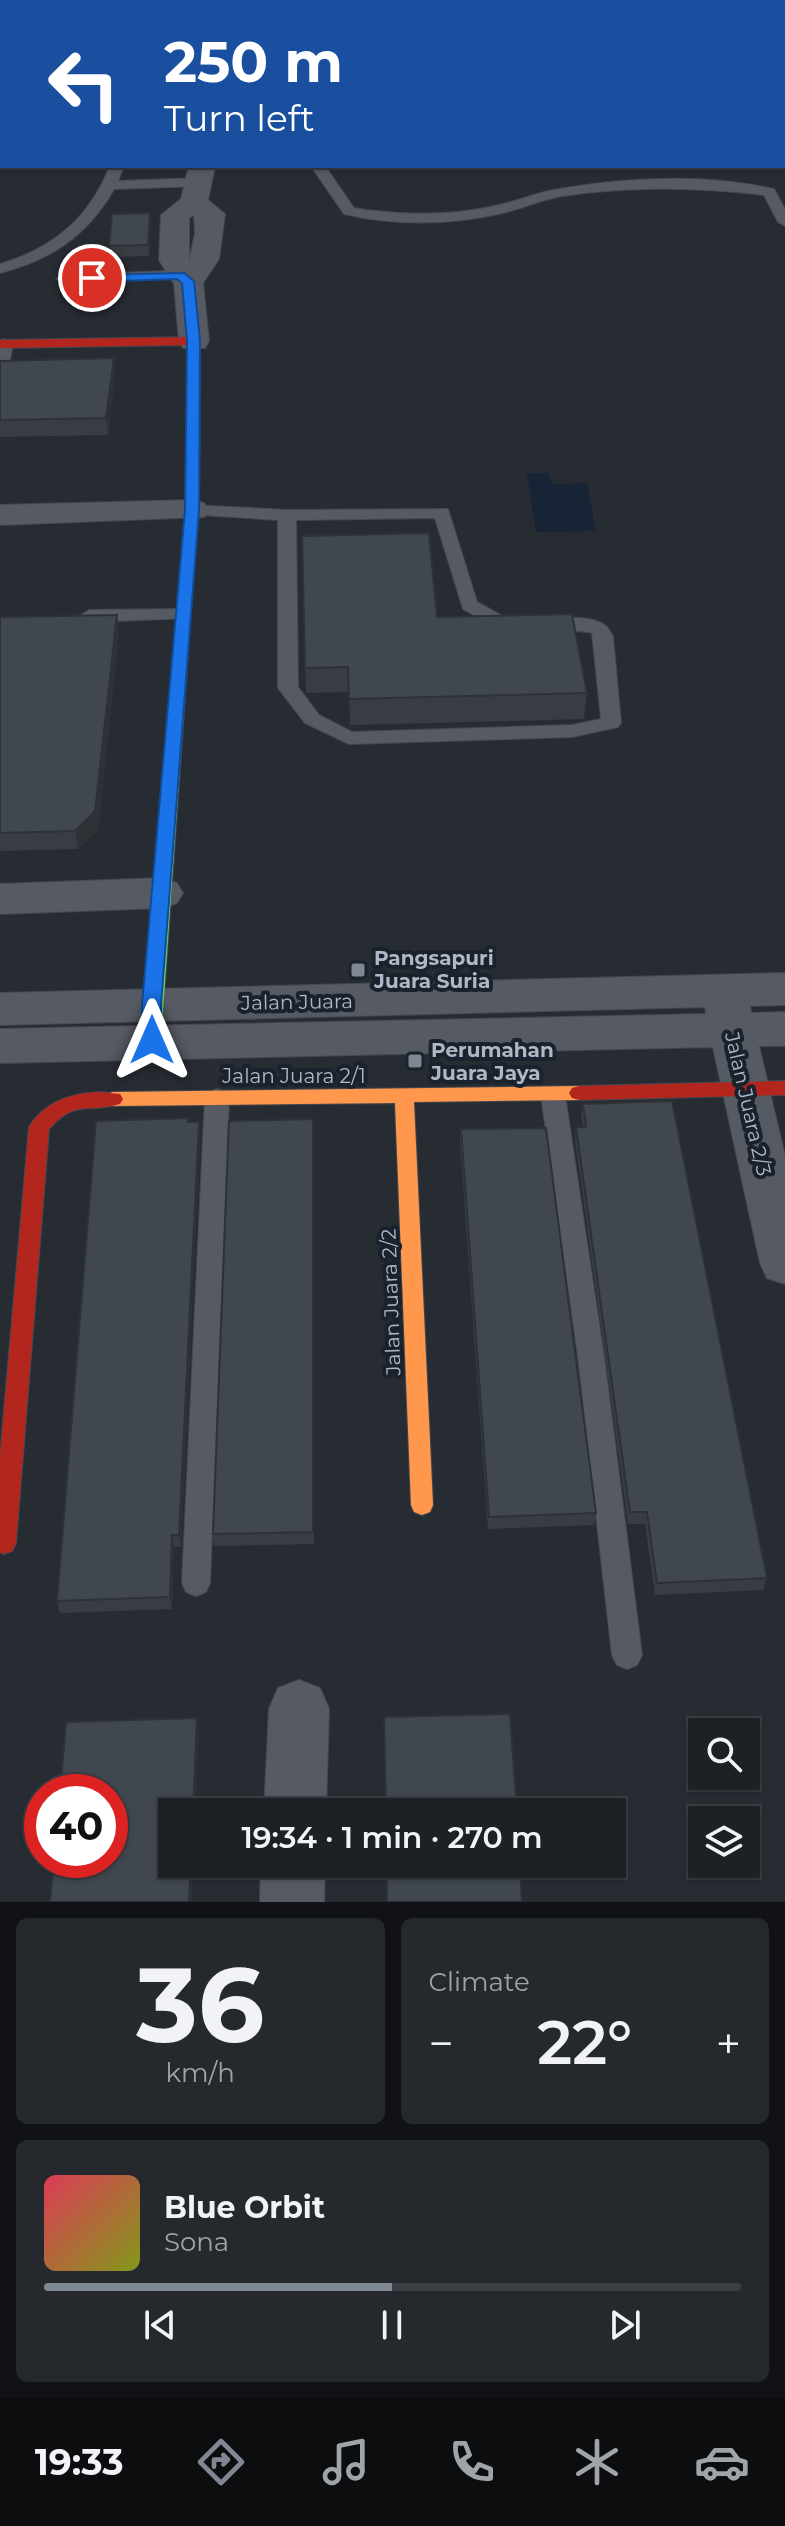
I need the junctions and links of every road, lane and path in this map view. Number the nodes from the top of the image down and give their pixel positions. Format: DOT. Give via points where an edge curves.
graph roads {
  1 [pos="116,168"];
  2 [pos="319,168"];
  3 [pos="199,183"];
  4 [pos="111,185"];
  5 [pos="785,222"];
  6 [pos="0,269"];
  7 [pos="188,277"];
  8 [pos="63,279"];
  9 [pos="194,341"];
  10 [pos="3,344"];
  11 [pos="0,370"];
  12 [pos="192,510"];
  13 [pos="0,515"];
  14 [pos="287,515"];
  15 [pos="184,614"];
  16 [pos="77,617"];
  17 [pos="162,893"];
  18 [pos="0,899"];
  19 [pos="785,989"];
  20 [pos="0,1009"];
  21 [pos="728,1011"];
  22 [pos="152,1023"];
  23 [pos="785,1029"];
  24 [pos="0,1046"];
  25 [pos="764,1089"];
  26 [pos="553,1095"];
  27 [pos="217,1098"];
  28 [pos="404,1098"];
  29 [pos="785,1263"];
  30 [pos="422,1505"];
  31 [pos="4,1543"];
  32 [pos="196,1583"];
  33 [pos="627,1655"];
  34 [pos="299,1709"];
  35 [pos="296,1798"];
  36 [pos="293,1878"];
  37 [pos="292,1902"];
  1 -- 4 [label="lane"];
  2 -- 5 [label="lane" via="349,211 375,217 499,210 537,197 601,189 736,186 769,192"];
  3 -- 4 [label="lane"];
  3 -- 7 [label="street" via="211,214 206,259"];
  4 -- 6 [label="lane" via="99,210 68,238"];
  7 -- 8 [label="lane"];
  7 -- 9 [label="street"];
  9 -- 10 [label="street"];
  9 -- 12 [label="street"];
  10 -- 11 [label="lane"];
  12 -- 13 [label="street"];
  12 -- 14 [label="lane"];
  12 -- 15 [label="street"];
  14 -- 14 [label="lane" via="288,688 312,719 349,738 572,731 611,723 599,629 585,624 502,623 469,605 442,513"];
  15 -- 16 [label="lane"];
  15 -- 17 [label="street"];
  17 -- 18 [label="street"];
  17 -- 22 [label="street"];
  19 -- 21 [label="street, Jalan Juara"];
  20 -- 22 [label="street, Jalan Juara"];
  21 -- 22 [label="street, Jalan Juara"];
  21 -- 23 [label="street, Jalan Juara"];
  21 -- 25 [label="street, Jalan Juara 2/3"];
  22 -- 24 [label="street, Jalan Juara"];
  25 -- 26 [label="street, Jalan Juara 2/1"];
  25 -- 29 [label="street, Jalan Juara 2/3"];
  26 -- 28 [label="street, Jalan Juara 2/1"];
  26 -- 33 [label="lane"];
  27 -- 28 [label="street, Jalan Juara 2/1"];
  27 -- 31 [label="street, Jalan Juara 2/1" via="89,1099 56,1107 39,1127"];
  27 -- 32 [label="lane"];
  28 -- 30 [label="street, Jalan Juara 2/2"];
  34 -- 35 [label="street"];
  36 -- 37 [label="street"];
}
